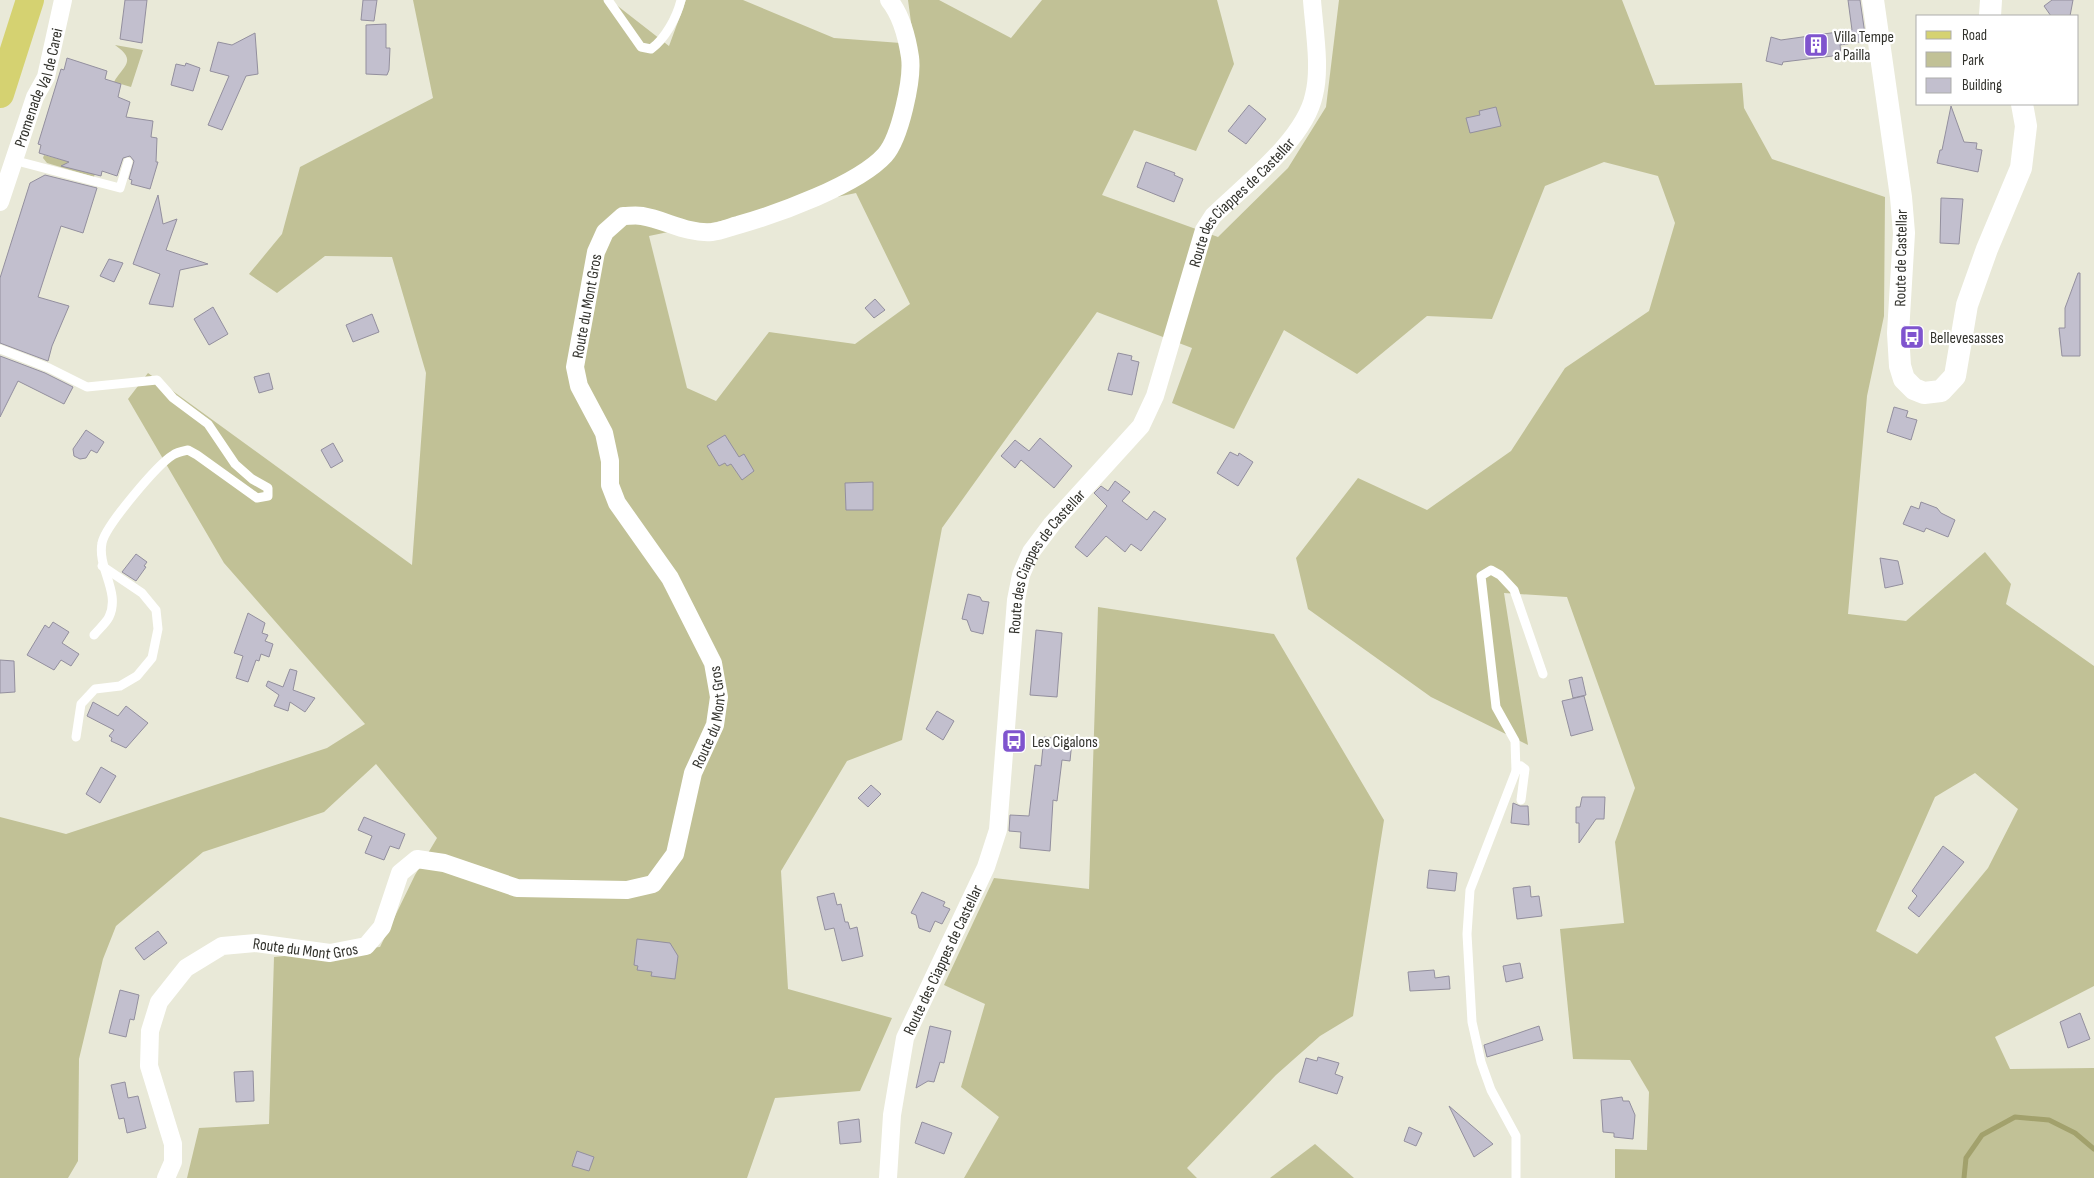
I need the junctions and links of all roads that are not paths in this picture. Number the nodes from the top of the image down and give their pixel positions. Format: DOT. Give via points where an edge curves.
graph roads {
  1 [pos="30,0"];
  2 [pos="64,0"];
  3 [pos="608,0"];
  4 [pos="681,0"];
  5 [pos="889,0"];
  6 [pos="1312,0"];
  7 [pos="1873,0"];
  8 [pos="1991,0"];
  9 [pos="1990,15"];
  10 [pos="0,94"];
  11 [pos="2022,105"];
  12 [pos="13,160"];
  13 [pos="128,162"];
  14 [pos="0,202"];
  15 [pos="0,350"];
  16 [pos="102,565"];
  17 [pos="94,635"];
  18 [pos="1543,674"];
  19 [pos="76,737"];
  20 [pos="1516,770"];
  21 [pos="1521,800"];
  22 [pos="166,1178"];
  23 [pos="888,1178"];
  24 [pos="1516,1178"];
  1 -- 10 [label="main road"];
  2 -- 12 [label="street, Promenade Val de Carei" via="46,77 35,97"];
  3 -- 4 [label="lane" via="641,48 651,49 660,43"];
  5 -- 22 [label="street, Route du Mont Gros" via="896,8 906,34 910,59 905,102 897,133 885,154 860,174 778,214 713,232 683,230 642,216 623,216 605,232 596,252 574,367 579,386 604,433 610,461 610,485 617,503 670,578 713,663 719,697 715,725 693,773 675,854 653,884 627,890 517,888 444,863 417,859 400,873 382,927 366,946 330,953 256,943 222,946 186,968 158,1002 150,1031 149,1066 173,1144 173,1162"];
  6 -- 23 [label="street, Route des Ciappes de Castellar" via="1315,93 1309,114 1295,136 1213,216 1204,230 1154,396 1141,426 1052,524 1031,552 1021,575 1016,600 998,830 986,867 905,1038 892,1116"];
  7 -- 11 [label="street, Route de Castellar" via="1904,232 1898,333 1900,366 1908,384 1924,393 1941,391 1955,376 1967,305 2021,168 2026,126"];
  8 -- 9 [label="street"];
  12 -- 13 [label="lane" via="120,188"];
  12 -- 14 [label="street, Promenade Val de Carei"];
  15 -- 16 [label="lane" via="49,368 87,388 157,380 173,398 208,424 235,464 268,488 268,496 257,498 198,454 188,450 172,455 128,500 102,542"];
  16 -- 17 [label="lane" via="112,597 109,616"];
  16 -- 19 [label="lane" via="142,593 156,610 158,629 152,658 137,676 120,686 95,689 81,704"];
  18 -- 20 [label="lane" via="1514,590 1491,570 1481,576 1496,707 1515,742"];
  20 -- 21 [label="lane" via="1520,766 1525,770"];
  20 -- 24 [label="lane" via="1470,890 1467,934 1472,1022 1491,1090 1516,1136"];
}
